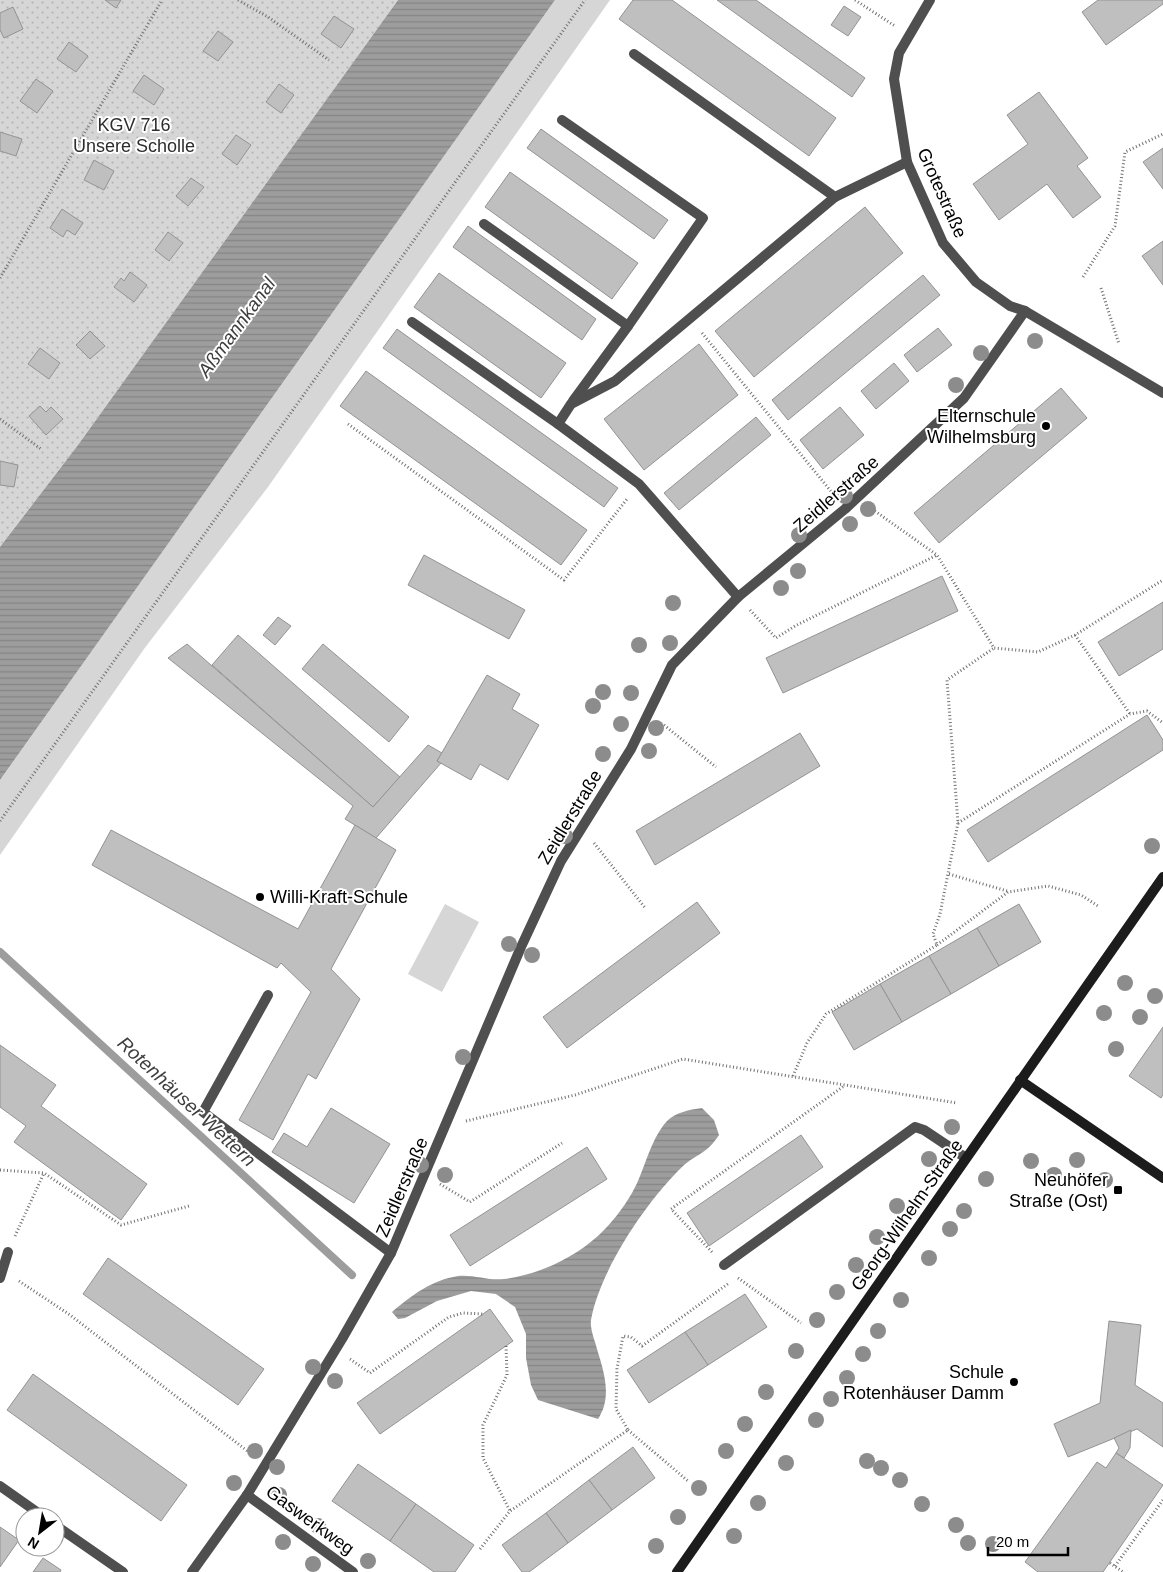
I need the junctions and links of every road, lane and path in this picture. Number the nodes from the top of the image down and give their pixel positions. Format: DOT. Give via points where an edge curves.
graph roads {
  1 [pos="162,0"];
  2 [pos="238,0"];
  3 [pos="585,0"];
  4 [pos="855,0"];
  5 [pos="930,0"];
  6 [pos="909,34"];
  7 [pos="634,54"];
  8 [pos="329,60"];
  9 [pos="562,120"];
  10 [pos="1163,134"];
  11 [pos="907,162"];
  12 [pos="835,197"];
  13 [pos="484,224"];
  14 [pos="1083,277"];
  15 [pos="0,278"];
  16 [pos="1101,288"];
  17 [pos="1025,311"];
  18 [pos="690,318"];
  19 [pos="412,322"];
  20 [pos="628,326"];
  21 [pos="1129,373"];
  22 [pos="1163,393"];
  23 [pos="571,404"];
  24 [pos="0,419"];
  25 [pos="348,424"];
  26 [pos="558,424"];
  27 [pos="41,449"];
  28 [pos="640,484"];
  29 [pos="857,498"];
  30 [pos="845,509"];
  31 [pos="937,555"];
  32 [pos="1163,580"];
  33 [pos="738,597"];
  34 [pos="1075,635"];
  35 [pos="994,648"];
  36 [pos="649,713"];
  37 [pos="1130,714"];
  38 [pos="1163,724"];
  39 [pos="716,767"];
  40 [pos="0,821"];
  41 [pos="958,823"];
  42 [pos="582,827"];
  43 [pos="949,874"];
  44 [pos="1163,877"];
  45 [pos="1008,892"];
  46 [pos="1098,906"];
  47 [pos="646,909"];
  48 [pos="937,945"];
  49 [pos="268,994"];
  50 [pos="793,1076"];
  51 [pos="1020,1080"];
  52 [pos="844,1086"];
  53 [pos="957,1103"];
  54 [pos="446,1126"];
  55 [pos="562,1143"];
  56 [pos="966,1158"];
  57 [pos="0,1170"];
  58 [pos="44,1173"];
  59 [pos="425,1175"];
  60 [pos="1163,1178"];
  61 [pos="189,1206"];
  62 [pos="8,1252"];
  63 [pos="391,1253"];
  64 [pos="724,1265"];
  65 [pos="1,1274"];
  66 [pos="484,1314"];
  67 [pos="801,1323"];
  68 [pos="506,1346"];
  69 [pos="336,1350"];
  70 [pos="628,1430"];
  71 [pos="264,1464"];
  72 [pos="688,1480"];
  73 [pos="0,1486"];
  74 [pos="247,1495"];
  75 [pos="1163,1500"];
  76 [pos="30,1507"];
  77 [pos="510,1511"];
  78 [pos="65,1532"];
  79 [pos="480,1549"];
  80 [pos="1110,1563"];
  81 [pos="1115,1566"];
  82 [pos="123,1572"];
  83 [pos="192,1572"];
  84 [pos="353,1572"];
  85 [pos="677,1572"];
  86 [pos="1124,1572"];
  1 -- 15 [label="path"];
  2 -- 8 [label="path"];
  3 -- 40 [label="path"];
  4 -- 6 [label="path"];
  5 -- 6 [label="street, Grotestraße"];
  6 -- 11 [label="street, Grotestraße" via="899,53 894,79"];
  7 -- 12 [label="street"];
  9 -- 20 [label="street" via="703,218"];
  10 -- 14 [label="path" via="1125,152 1115,226"];
  11 -- 12 [label="street"];
  11 -- 17 [label="street, Grotestraße" via="943,243 976,282 1010,306"];
  12 -- 18 [label="street"];
  13 -- 20 [label="street"];
  16 -- 21 [label="path"];
  17 -- 21 [label="street"];
  17 -- 29 [label="street, Zeidlerstraße" via="964,398"];
  18 -- 23 [label="street" via="615,381"];
  18 -- 30 [label="path"];
  19 -- 26 [label="street"];
  20 -- 23 [label="street"];
  21 -- 22 [label="street"];
  23 -- 26 [label="street"];
  24 -- 27 [label="path"];
  25 -- 28 [label="path" via="564,580"];
  26 -- 28 [label="street"];
  28 -- 33 [label="street"];
  29 -- 30 [label="street, Zeidlerstraße"];
  29 -- 31 [label="path"];
  30 -- 33 [label="street, Zeidlerstraße"];
  31 -- 33 [label="path" via="776,638"];
  31 -- 35 [label="path"];
  32 -- 34 [label="path"];
  33 -- 36 [label="street, Zeidlerstraße" via="672,664"];
  34 -- 35 [label="path" via="1038,652"];
  34 -- 37 [label="path"];
  35 -- 41 [label="path" via="947,680"];
  36 -- 39 [label="path"];
  36 -- 42 [label="street, Zeidlerstraße" via="631,749"];
  37 -- 38 [label="path" via="1147,710"];
  37 -- 41 [label="path"];
  41 -- 43 [label="path"];
  42 -- 47 [label="path"];
  42 -- 54 [label="street, Zeidlerstraße" via="561,860 533,921"];
  43 -- 45 [label="path"];
  43 -- 48 [label="path" via="933,934"];
  44 -- 51 [label="street, Georg-Wilhelm-Straße"];
  45 -- 46 [label="path" via="1048,886 1081,895"];
  45 -- 48 [label="path"];
  48 -- 50 [label="path" via="826,1014 807,1043"];
  49 -- 63 [label="street" via="203,1112"];
  50 -- 52 [label="path"];
  50 -- 54 [label="path" via="683,1059 575,1095"];
  51 -- 56 [label="street, Georg-Wilhelm-Straße"];
  51 -- 60 [label="street"];
  52 -- 53 [label="path"];
  52 -- 64 [label="path" via="671,1209"];
  54 -- 59 [label="street, Zeidlerstraße"];
  55 -- 59 [label="path" via="470,1202"];
  56 -- 64 [label="street" via="915,1127"];
  56 -- 85 [label="street, Georg-Wilhelm-Straße"];
  57 -- 58 [label="path"];
  58 -- 61 [label="path" via="121,1225"];
  58 -- 62 [label="path"];
  59 -- 63 [label="street, Zeidlerstraße"];
  62 -- 65 [label="street"];
  63 -- 69 [label="street, Zeidlerstraße"];
  65 -- 71 [label="path" via="70,1314"];
  66 -- 69 [label="path" via="463,1312 449,1317 370,1373"];
  67 -- 70 [label="path" via="736,1278 642,1346 631,1337 623,1336 617,1369 616,1409"];
  68 -- 77 [label="path" via="507,1375 483,1425 483,1458"];
  69 -- 71 [label="street, Zeidlerstraße"];
  70 -- 72 [label="path"];
  70 -- 77 [label="path"];
  71 -- 74 [label="street, Zeidlerstraße"];
  73 -- 76 [label="street"];
  74 -- 83 [label="street, Zeidlerstraße"];
  74 -- 84 [label="street, Gaswerkweg"];
  75 -- 81 [label="path"];
  77 -- 79 [label="path"];
  78 -- 82 [label="street"];
  80 -- 81 [label="path"];
  81 -- 86 [label="path"];
}
